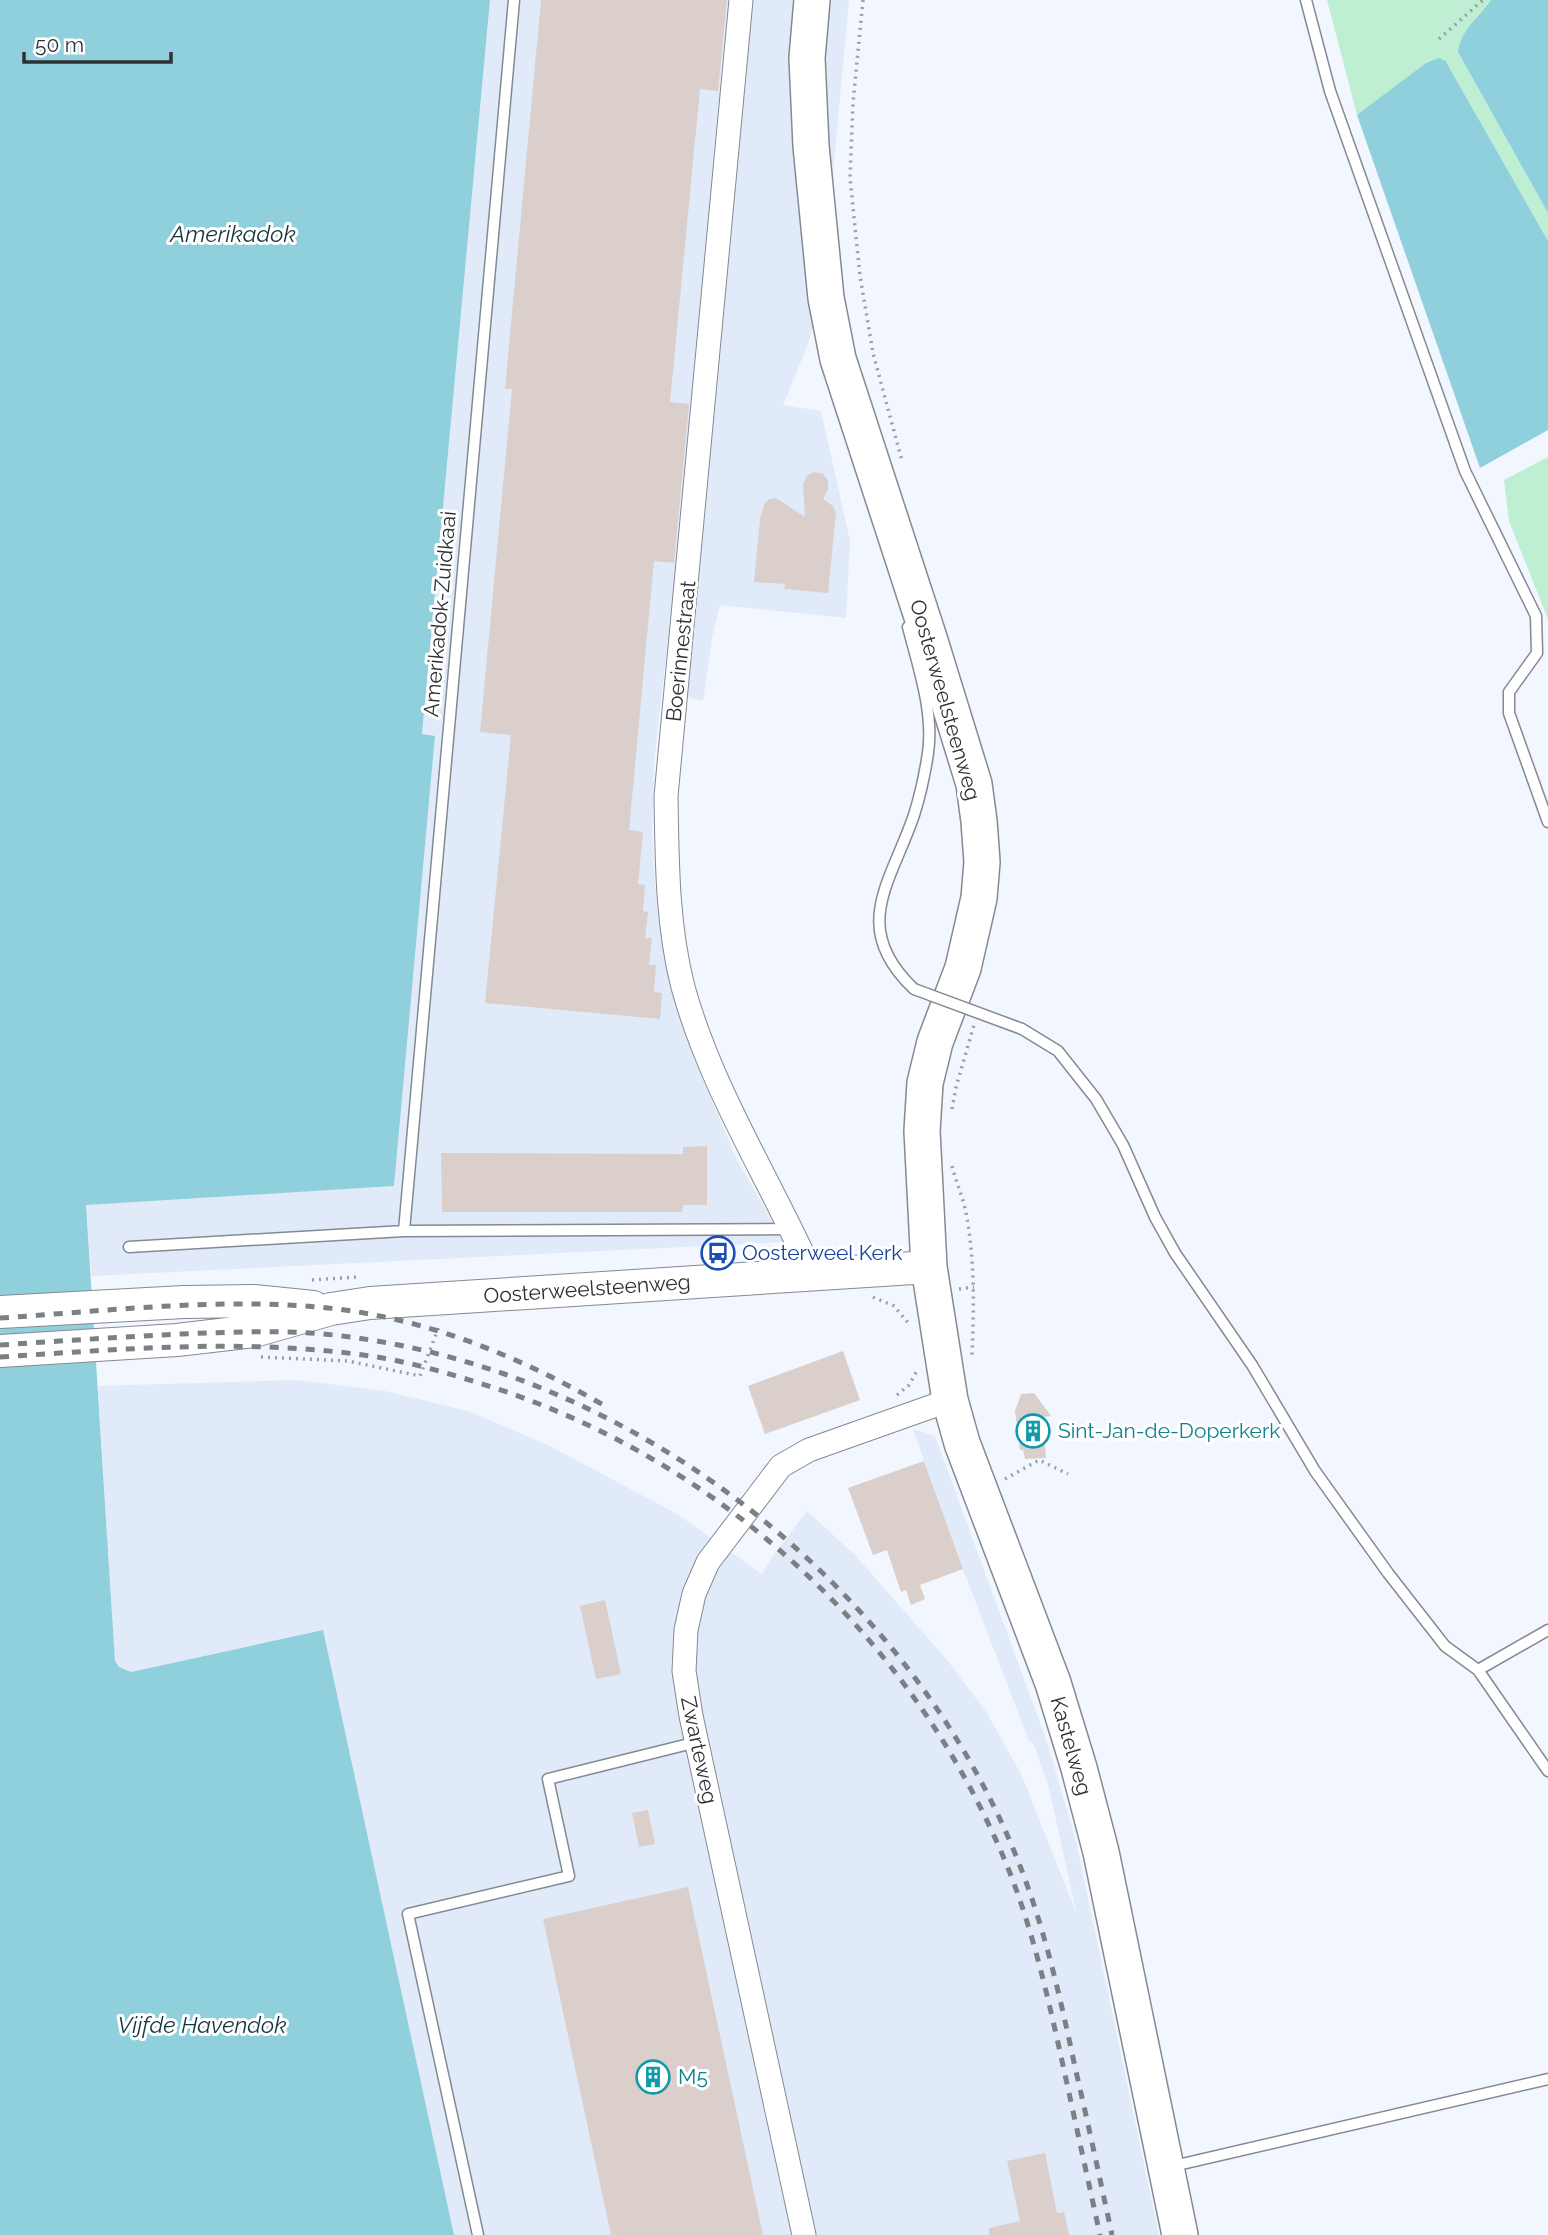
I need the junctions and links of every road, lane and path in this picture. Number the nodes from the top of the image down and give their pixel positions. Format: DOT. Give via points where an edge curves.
graph roads {
  1 [pos="514,0"];
  2 [pos="741,0"];
  3 [pos="812,0"];
  4 [pos="1306,0"];
  5 [pos="1483,0"];
  6 [pos="1439,39"];
  7 [pos="809,113"];
  8 [pos="881,528"];
  9 [pos="905,618"];
  10 [pos="1548,822"];
  11 [pos="792,1229"];
  12 [pos="404,1231"];
  13 [pos="129,1247"];
  14 [pos="929,1267"];
  15 [pos="812,1274"];
  16 [pos="871,1296"];
  17 [pos="331,1308"];
  18 [pos="0,1312"];
  19 [pos="441,1321"];
  20 [pos="916,1331"];
  21 [pos="0,1351"];
  22 [pos="256,1357"];
  23 [pos="920,1365"];
  24 [pos="950,1400"];
  25 [pos="862,1429"];
  26 [pos="1068,1474"];
  27 [pos="1004,1479"];
  28 [pos="1548,1630"];
  29 [pos="1478,1670"];
  30 [pos="697,1742"];
  31 [pos="1548,1771"];
  32 [pos="1548,2079"];
  33 [pos="1166,2168"];
  34 [pos="478,2235"];
  35 [pos="804,2235"];
  36 [pos="1180,2235"];
  1 -- 12 [label="lane, Amerikadok-Zuidkaai"];
  2 -- 11 [label="street, Boerinnestraat" via="666,796 667,875 682,985 697,1032 717,1084"];
  3 -- 7 [label="main road, Oosterweelsteenweg"];
  4 -- 10 [label="lane" via="1330,91 1465,471 1536,615 1537,653 1509,692 1509,713"];
  5 -- 6 [label="path"];
  7 -- 8 [label="lane" via="810,250 829,350"];
  7 -- 14 [label="main road, Oosterweelsteenweg" via="826,298 838,359 974,784 979,821 979,898 963,968 925,1083 922,1131"];
  9 -- 29 [label="lane, bridge" via="926,695 928,750 914,814 885,884 877,923 887,956 914,989 1022,1029 1058,1051 1096,1099 1123,1145 1154,1217 1252,1365 1315,1471 1445,1646"];
  11 -- 12 [label="lane"];
  11 -- 15 [label="street, Boerinnestraat"];
  12 -- 13 [label="lane"];
  14 -- 15 [label="main road, Oosterweelsteenweg"];
  14 -- 24 [label="main road, Kastelweg"];
  15 -- 17 [label="main road, Oosterweelsteenweg"];
  16 -- 20 [label="path" via="894,1306"];
  17 -- 18 [label="main road, Oosterweelsteenweg" via="254,1301"];
  17 -- 21 [label="main road, Oosterweelsteenweg" via="254,1331"];
  19 -- 22 [label="path" via="421,1376 348,1362"];
  23 -- 25 [label="path" via="909,1385"];
  24 -- 25 [label="street, Zwarteweg"];
  24 -- 33 [label="main road, Kastelweg" via="1079,1768 1101,1852"];
  25 -- 30 [label="street, Zwarteweg" via="781,1466 708,1562 686,1630 684,1671"];
  26 -- 27 [label="path" via="1039,1461"];
  28 -- 29 [label="lane"];
  29 -- 31 [label="lane"];
  30 -- 34 [label="lane" via="548,1779 569,1876 408,1914"];
  30 -- 35 [label="street, Zwarteweg"];
  32 -- 33 [label="lane"];
  33 -- 36 [label="main road, Kastelweg"];
}
